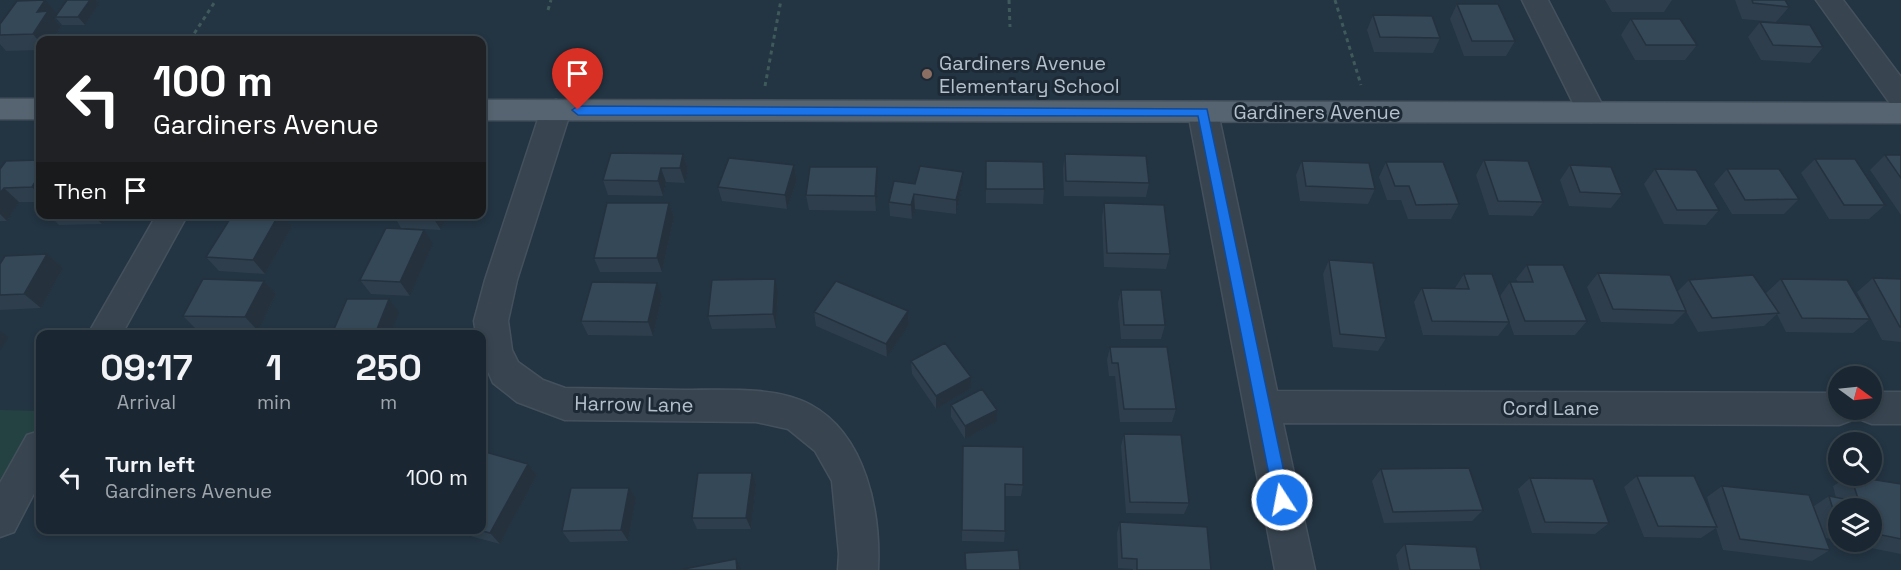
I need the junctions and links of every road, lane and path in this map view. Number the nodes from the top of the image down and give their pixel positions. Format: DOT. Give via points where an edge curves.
graph roads {
  1 [pos="216,0"];
  2 [pos="551,0"];
  3 [pos="781,0"];
  4 [pos="1009,0"];
  5 [pos="1335,0"];
  6 [pos="1535,0"];
  7 [pos="1829,0"];
  8 [pos="548,10"];
  9 [pos="1010,27"];
  10 [pos="193,36"];
  11 [pos="1901,98"];
  12 [pos="0,109"];
  13 [pos="36,109"];
  14 [pos="486,110"];
  15 [pos="556,110"];
  16 [pos="761,111"];
  17 [pos="1203,112"];
  18 [pos="1369,112"];
  19 [pos="1591,112"];
  20 [pos="1901,113"];
  21 [pos="170,219"];
  22 [pos="107,330"];
  23 [pos="1264,407"];
  24 [pos="1828,408"];
  25 [pos="1882,408"];
  26 [pos="1901,408"];
  27 [pos="36,454"];
  28 [pos="0,519"];
  29 [pos="858,570"];
  30 [pos="1295,570"];
  1 -- 10 [label="path"];
  2 -- 8 [label="path"];
  3 -- 16 [label="path"];
  4 -- 9 [label="path"];
  5 -- 18 [label="path"];
  6 -- 19 [label="street"];
  7 -- 11 [label="street"];
  12 -- 13 [label="main road"];
  14 -- 15 [label="main road, Gardiners Avenue"];
  15 -- 16 [label="main road, Gardiners Avenue"];
  15 -- 29 [label="street, Harrow Lane" via="491,321 495,350 505,372 530,392 565,404 756,406 798,416 828,439 850,479"];
  16 -- 17 [label="main road, Gardiners Avenue"];
  17 -- 18 [label="main road, Gardiners Avenue"];
  17 -- 23 [label="street"];
  18 -- 19 [label="main road, Gardiners Avenue"];
  19 -- 20 [label="main road, Gardiners Avenue"];
  21 -- 22 [label="street"];
  23 -- 24 [label="street, Cord Lane"];
  23 -- 30 [label="street"];
  25 -- 26 [label="street"];
  27 -- 28 [label="street"];
}
